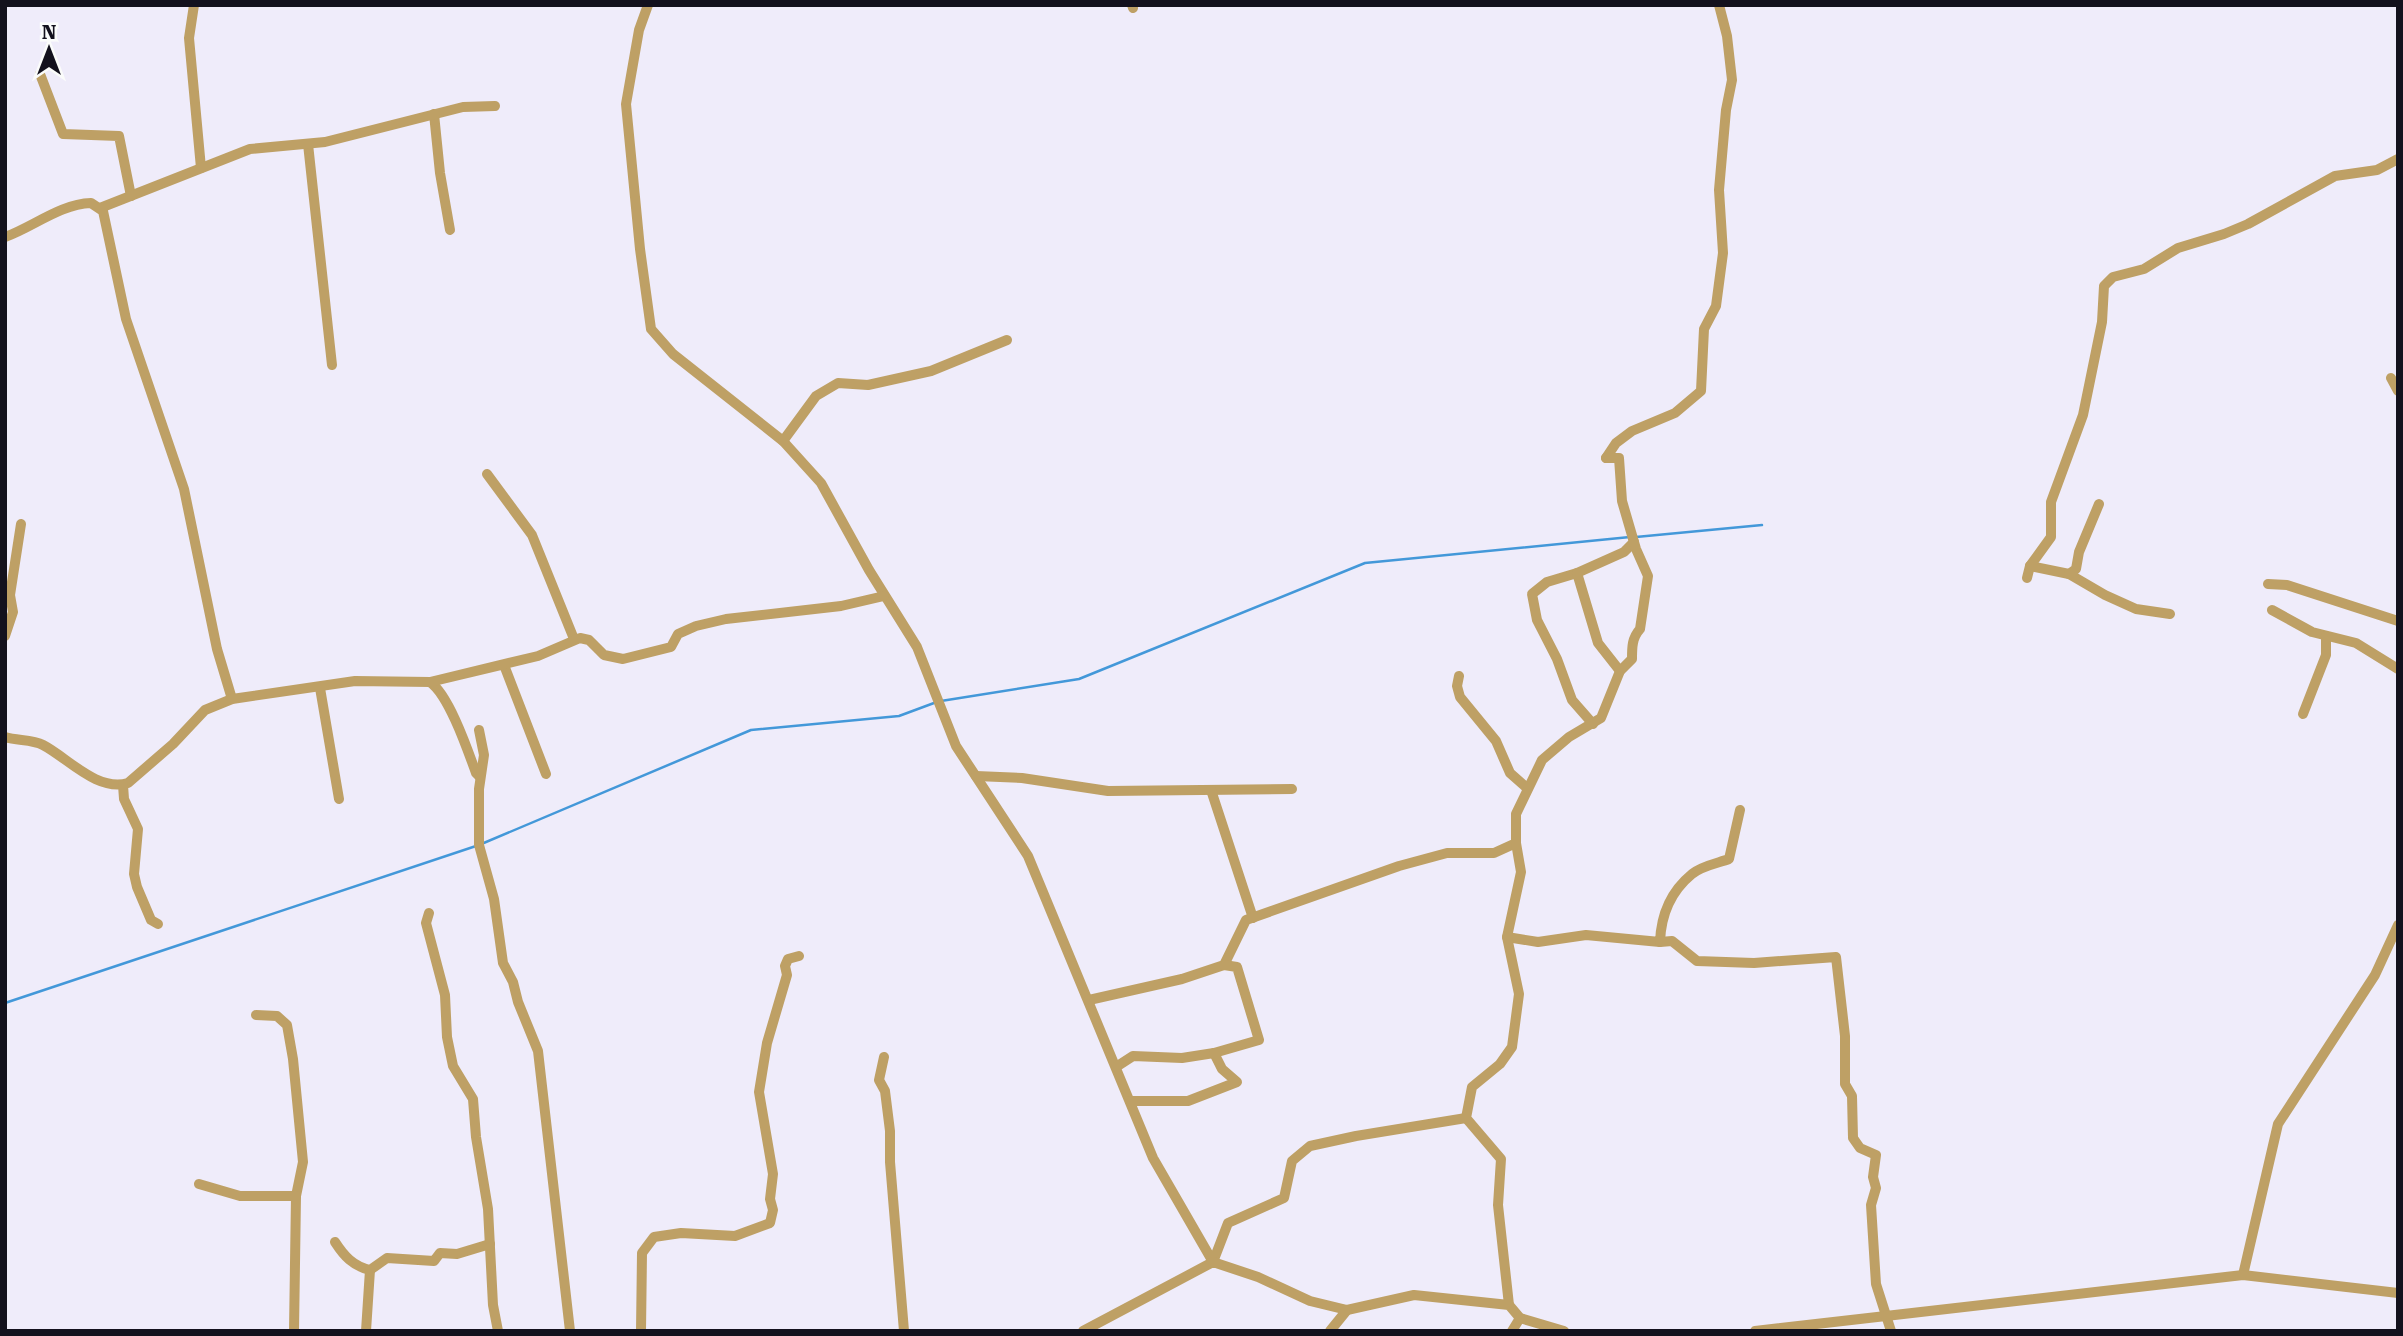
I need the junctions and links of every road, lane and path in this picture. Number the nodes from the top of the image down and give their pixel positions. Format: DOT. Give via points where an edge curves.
graph roads {
  1 [pos="194,5"];
  2 [pos="648,5"];
  3 [pos="1719,5"];
  4 [pos="40,74"];
  5 [pos="495,106"];
  6 [pos="434,114"];
  7 [pos="309,144"];
  8 [pos="2398,159"];
  9 [pos="201,168"];
  10 [pos="131,196"];
  11 [pos="100,208"];
  12 [pos="450,229"];
  13 [pos="5,237"];
  14 [pos="1007,340"];
  15 [pos="332,365"];
  16 [pos="2391,379"];
  17 [pos="2398,391"];
  18 [pos="783,441"];
  19 [pos="487,474"];
  20 [pos="2099,504"];
  21 [pos="22,524"];
  22 [pos="1634,542"];
  23 [pos="2030,566"];
  24 [pos="1577,573"];
  25 [pos="2070,574"];
  26 [pos="2027,578"];
  27 [pos="2268,584"];
  28 [pos="884,596"];
  29 [pos="2272,610"];
  30 [pos="2170,614"];
  31 [pos="2398,621"];
  32 [pos="5,636"];
  33 [pos="2326,636"];
  34 [pos="574,639"];
  35 [pos="505,665"];
  36 [pos="2398,669"];
  37 [pos="1620,671"];
  38 [pos="1458,676"];
  39 [pos="430,681"];
  40 [pos="320,688"];
  41 [pos="232,699"];
  42 [pos="2303,714"];
  43 [pos="1592,723"];
  44 [pos="479,730"];
  45 [pos="5,737"];
  46 [pos="546,774"];
  47 [pos="976,776"];
  48 [pos="480,777"];
  49 [pos="123,785"];
  50 [pos="1527,788"];
  51 [pos="1292,789"];
  52 [pos="1211,790"];
  53 [pos="339,799"];
  54 [pos="1740,810"];
  55 [pos="1516,843"];
  56 [pos="429,913"];
  57 [pos="1253,918"];
  58 [pos="158,925"];
  59 [pos="2398,925"];
  60 [pos="1507,937"];
  61 [pos="1660,942"];
  62 [pos="799,956"];
  63 [pos="1224,965"];
  64 [pos="1089,1000"];
  65 [pos="256,1015"];
  66 [pos="1214,1053"];
  67 [pos="884,1056"];
  68 [pos="1116,1067"];
  69 [pos="1130,1101"];
  70 [pos="1466,1118"];
  71 [pos="199,1184"];
  72 [pos="296,1196"];
  73 [pos="335,1242"];
  74 [pos="490,1244"];
  75 [pos="1213,1262"];
  76 [pos="370,1270"];
  77 [pos="2243,1275"];
  78 [pos="2398,1293"];
  79 [pos="1509,1305"];
  80 [pos="1347,1310"];
  81 [pos="1886,1316"];
  82 [pos="1520,1318"];
  83 [pos="294,1331"];
  84 [pos="366,1331"];
  85 [pos="498,1331"];
  86 [pos="570,1331"];
  87 [pos="641,1331"];
  88 [pos="904,1331"];
  89 [pos="1083,1331"];
  90 [pos="1330,1331"];
  91 [pos="1512,1331"];
  92 [pos="1564,1331"];
  93 [pos="1755,1331"];
  94 [pos="1891,1331"];
  1 -- 9 [label="street" via="189,38"];
  2 -- 18 [label="street" via="626,104 651,329 673,354"];
  3 -- 22 [label="street" via="1732,80 1719,190 1723,254 1716,306 1704,329 1700,391 1675,413 1632,431 1606,457 1619,458 1620,490"];
  4 -- 10 [label="street" via="63,135 119,136"];
  5 -- 6 [label="street"];
  6 -- 7 [label="street"];
  6 -- 12 [label="street"];
  7 -- 9 [label="street" via="250,149"];
  7 -- 15 [label="street"];
  8 -- 23 [label="street" via="2377,170 2335,176 2248,224 2178,248 2144,269 2113,276 2104,286 2102,322 2083,415 2051,502 2051,537"];
  9 -- 10 [label="street"];
  10 -- 11 [label="street"];
  11 -- 13 [label="street" via="91,203 76,206"];
  11 -- 41 [label="street" via="126,319 184,489 216,649"];
  14 -- 18 [label="street" via="931,371 868,385 838,383 816,397"];
  16 -- 17 [label="street"];
  18 -- 28 [label="street" via="821,483"];
  19 -- 34 [label="street" via="533,535"];
  20 -- 25 [label="street" via="2076,569"];
  21 -- 32 [label="street" via="10,595 13,612"];
  22 -- 24 [label="street" via="1624,552"];
  22 -- 37 [label="street" via="1647,586 1632,659"];
  23 -- 25 [label="street"];
  23 -- 26 [label="street"];
  24 -- 37 [label="street" via="1598,643"];
  24 -- 43 [label="street" via="1547,582 1532,594 1537,620 1572,700"];
  25 -- 30 [label="street" via="2136,609"];
  27 -- 31 [label="street" via="2287,585"];
  28 -- 34 [label="street" via="841,606 716,621 678,634 671,647 623,659 604,655 589,640"];
  28 -- 47 [label="street" via="917,647 956,746"];
  29 -- 33 [label="street"];
  33 -- 36 [label="street" via="2357,643"];
  33 -- 42 [label="street" via="2326,655"];
  34 -- 35 [label="street" via="556,650"];
  35 -- 39 [label="street"];
  35 -- 46 [label="street"];
  37 -- 43 [label="street" via="1601,718"];
  38 -- 50 [label="street" via="1460,697 1496,741 1510,773"];
  39 -- 40 [label="street" via="355,681"];
  39 -- 48 [label="street" via="441,691"];
  40 -- 41 [label="street"];
  40 -- 53 [label="street"];
  41 -- 49 [label="street" via="205,710"];
  43 -- 50 [label="street" via="1542,760"];
  44 -- 48 [label="street" via="484,755"];
  45 -- 49 [label="street" via="42,744 96,778"];
  47 -- 52 [label="street" via="1108,791"];
  47 -- 64 [label="street" via="1028,856"];
  48 -- 86 [label="street" via="479,845 494,899 503,963 538,1051"];
  49 -- 58 [label="street" via="124,799 138,829 134,874 141,900"];
  50 -- 55 [label="street" via="1516,814"];
  51 -- 52 [label="street"];
  52 -- 57 [label="street"];
  54 -- 61 [label="street" via="1729,859 1694,872 1671,897 1661,921"];
  55 -- 57 [label="street" via="1494,853 1447,853 1399,866"];
  55 -- 60 [label="street" via="1521,872"];
  56 -- 74 [label="street" via="426,923 445,995 453,1066 473,1099"];
  57 -- 63 [label="street" via="1246,920"];
  59 -- 77 [label="street" via="2375,975 2278,1124"];
  60 -- 61 [label="street" via="1538,942 1586,935"];
  60 -- 70 [label="street" via="1519,994 1512,1047 1500,1064 1472,1087"];
  61 -- 81 [label="street" via="1672,941 1697,961 1754,964 1836,957 1853,1138 1860,1148 1875,1155 1876,1188 1871,1205 1876,1284"];
  62 -- 87 [label="street" via="785,965 787,975 759,1092 773,1174 770,1223 735,1236 681,1233 654,1237 642,1253"];
  63 -- 64 [label="street"];
  63 -- 66 [label="street" via="1237,967 1259,1040"];
  64 -- 68 [label="street"];
  65 -- 72 [label="street" via="277,1016 287,1025 303,1162"];
  66 -- 68 [label="street" via="1182,1058 1133,1056"];
  66 -- 69 [label="street" via="1237,1083 1188,1101"];
  67 -- 88 [label="street" via="879,1080 885,1091 890,1131"];
  68 -- 69 [label="street"];
  69 -- 75 [label="street" via="1153,1158"];
  70 -- 75 [label="street" via="1310,1146 1292,1161 1284,1198 1228,1223"];
  70 -- 79 [label="street" via="1502,1159 1498,1205"];
  71 -- 72 [label="street" via="240,1196"];
  72 -- 83 [label="street"];
  73 -- 76 [label="street" via="345,1257"];
  74 -- 76 [label="street" via="440,1254 434,1261 387,1258"];
  74 -- 85 [label="street"];
  75 -- 80 [label="street" via="1310,1301"];
  75 -- 89 [label="street"];
  76 -- 84 [label="street"];
  77 -- 78 [label="street"];
  77 -- 81 [label="street"];
  79 -- 80 [label="street" via="1414,1294"];
  79 -- 82 [label="street"];
  80 -- 90 [label="street"];
  81 -- 93 [label="street"];
  81 -- 94 [label="street"];
  82 -- 91 [label="street"];
  82 -- 92 [label="street"];
}
